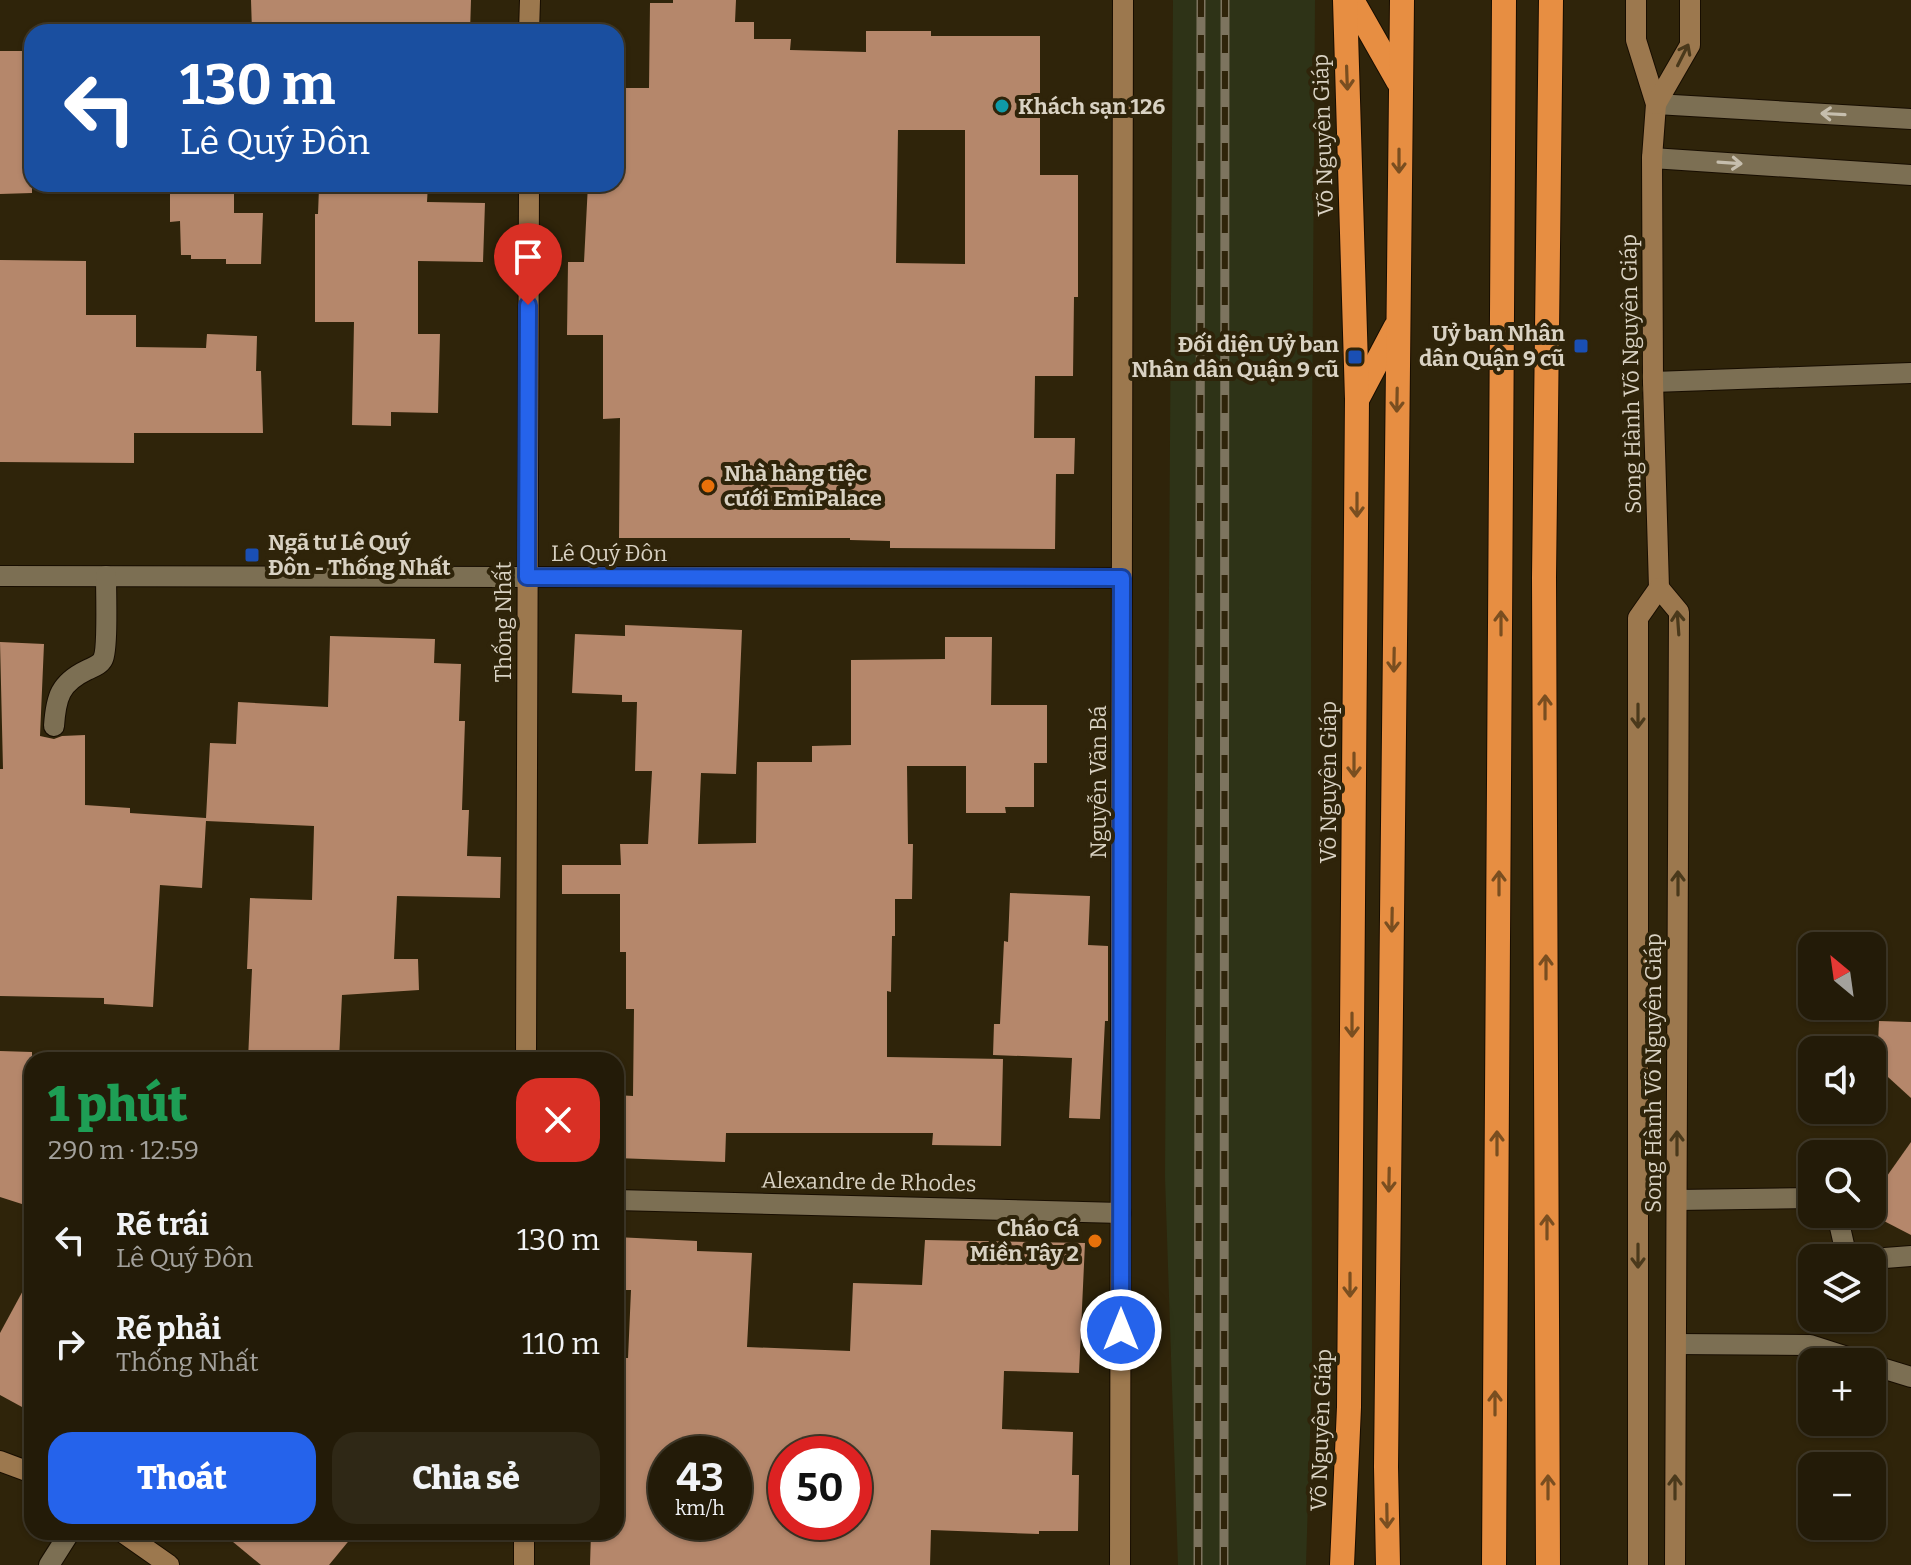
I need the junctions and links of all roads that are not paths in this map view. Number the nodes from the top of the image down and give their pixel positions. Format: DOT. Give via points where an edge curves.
graph roads {
  1 [pos="530,0"];
  2 [pos="1123,0"];
  3 [pos="1345,0"];
  4 [pos="1352,0"];
  5 [pos="1402,0"];
  6 [pos="1504,0"];
  7 [pos="1551,0"];
  8 [pos="1636,0"];
  9 [pos="1690,0"];
  10 [pos="529,24"];
  11 [pos="1400,83"];
  12 [pos="1656,104"];
  13 [pos="1911,119"];
  14 [pos="1652,158"];
  15 [pos="1911,175"];
  16 [pos="529,192"];
  17 [pos="1398,322"];
  18 [pos="1911,373"];
  19 [pos="1653,382"];
  20 [pos="1357,399"];
  21 [pos="0,576"];
  22 [pos="106,576"];
  23 [pos="527,577"];
  24 [pos="1122,578"];
  25 [pos="1659,588"];
  26 [pos="54,726"];
  27 [pos="526,1052"];
  28 [pos="1798,1198"];
  29 [pos="624,1200"];
  30 [pos="1677,1200"];
  31 [pos="1121,1213"];
  32 [pos="1911,1256"];
  33 [pos="1886,1258"];
  34 [pos="1676,1344"];
  35 [pos="1819,1348"];
  36 [pos="1886,1369"];
  37 [pos="1911,1377"];
  38 [pos="0,1461"];
  39 [pos="24,1470"];
  40 [pos="65,1540"];
  41 [pos="133,1540"];
  42 [pos="524,1540"];
  43 [pos="49,1565"];
  44 [pos="169,1565"];
  45 [pos="524,1565"];
  46 [pos="1120,1565"];
  47 [pos="1342,1565"];
  48 [pos="1388,1565"];
  49 [pos="1494,1565"];
  50 [pos="1548,1565"];
  51 [pos="1638,1565"];
  52 [pos="1675,1565"];
  1 -- 10 [label="main road"];
  2 -- 24 [label="main road, Nguyễn Văn Bá"];
  3 -- 20 [label="highway, Võ Nguyên Giáp, one-way"];
  4 -- 11 [label="highway"];
  5 -- 11 [label="highway"];
  49 -- 6 [label="highway, one-way"];
  50 -- 7 [label="highway, one-way" via="1544,578"];
  8 -- 12 [label="main road" via="1636,40"];
  12 -- 9 [label="main road, one-way" via="1690,45"];
  11 -- 17 [label="highway, one-way"];
  13 -- 12 [label="street, one-way"];
  12 -- 14 [label="main road, Song Hành Võ Nguyên Giáp"];
  14 -- 15 [label="street, one-way"];
  14 -- 19 [label="main road, Song Hành Võ Nguyên Giáp"];
  16 -- 23 [label="main road, Thống Nhất"];
  17 -- 20 [label="highway"];
  17 -- 48 [label="highway, one-way"];
  18 -- 19 [label="street"];
  19 -- 25 [label="main road, Song Hành Võ Nguyên Giáp"];
  20 -- 47 [label="highway, Võ Nguyên Giáp, one-way" via="1349,1407"];
  21 -- 22 [label="street, Lê Quý Đôn"];
  22 -- 23 [label="street, Lê Quý Đôn"];
  22 -- 26 [label="street" via="103,660 64,686"];
  23 -- 24 [label="street, Lê Quý Đôn"];
  23 -- 27 [label="main road, Thống Nhất"];
  24 -- 31 [label="main road, Nguyễn Văn Bá"];
  30 -- 25 [label="main road, Song Hành Võ Nguyên Giáp, one-way" via="1679,612"];
  25 -- 51 [label="main road, Song Hành Võ Nguyên Giáp, one-way" via="1638,618"];
  28 -- 30 [label="street"];
  29 -- 31 [label="street, Alexandre de Rhodes"];
  30 -- 34 [label="main road, Song Hành Võ Nguyên Giáp"];
  31 -- 46 [label="main road, Nguyễn Văn Bá"];
  32 -- 33 [label="street"];
  34 -- 35 [label="street"];
  52 -- 34 [label="main road, Song Hành Võ Nguyên Giáp, one-way"];
  36 -- 37 [label="street"];
  38 -- 39 [label="main road"];
  40 -- 43 [label="street"];
  41 -- 44 [label="main road"];
  42 -- 45 [label="main road"];
}
